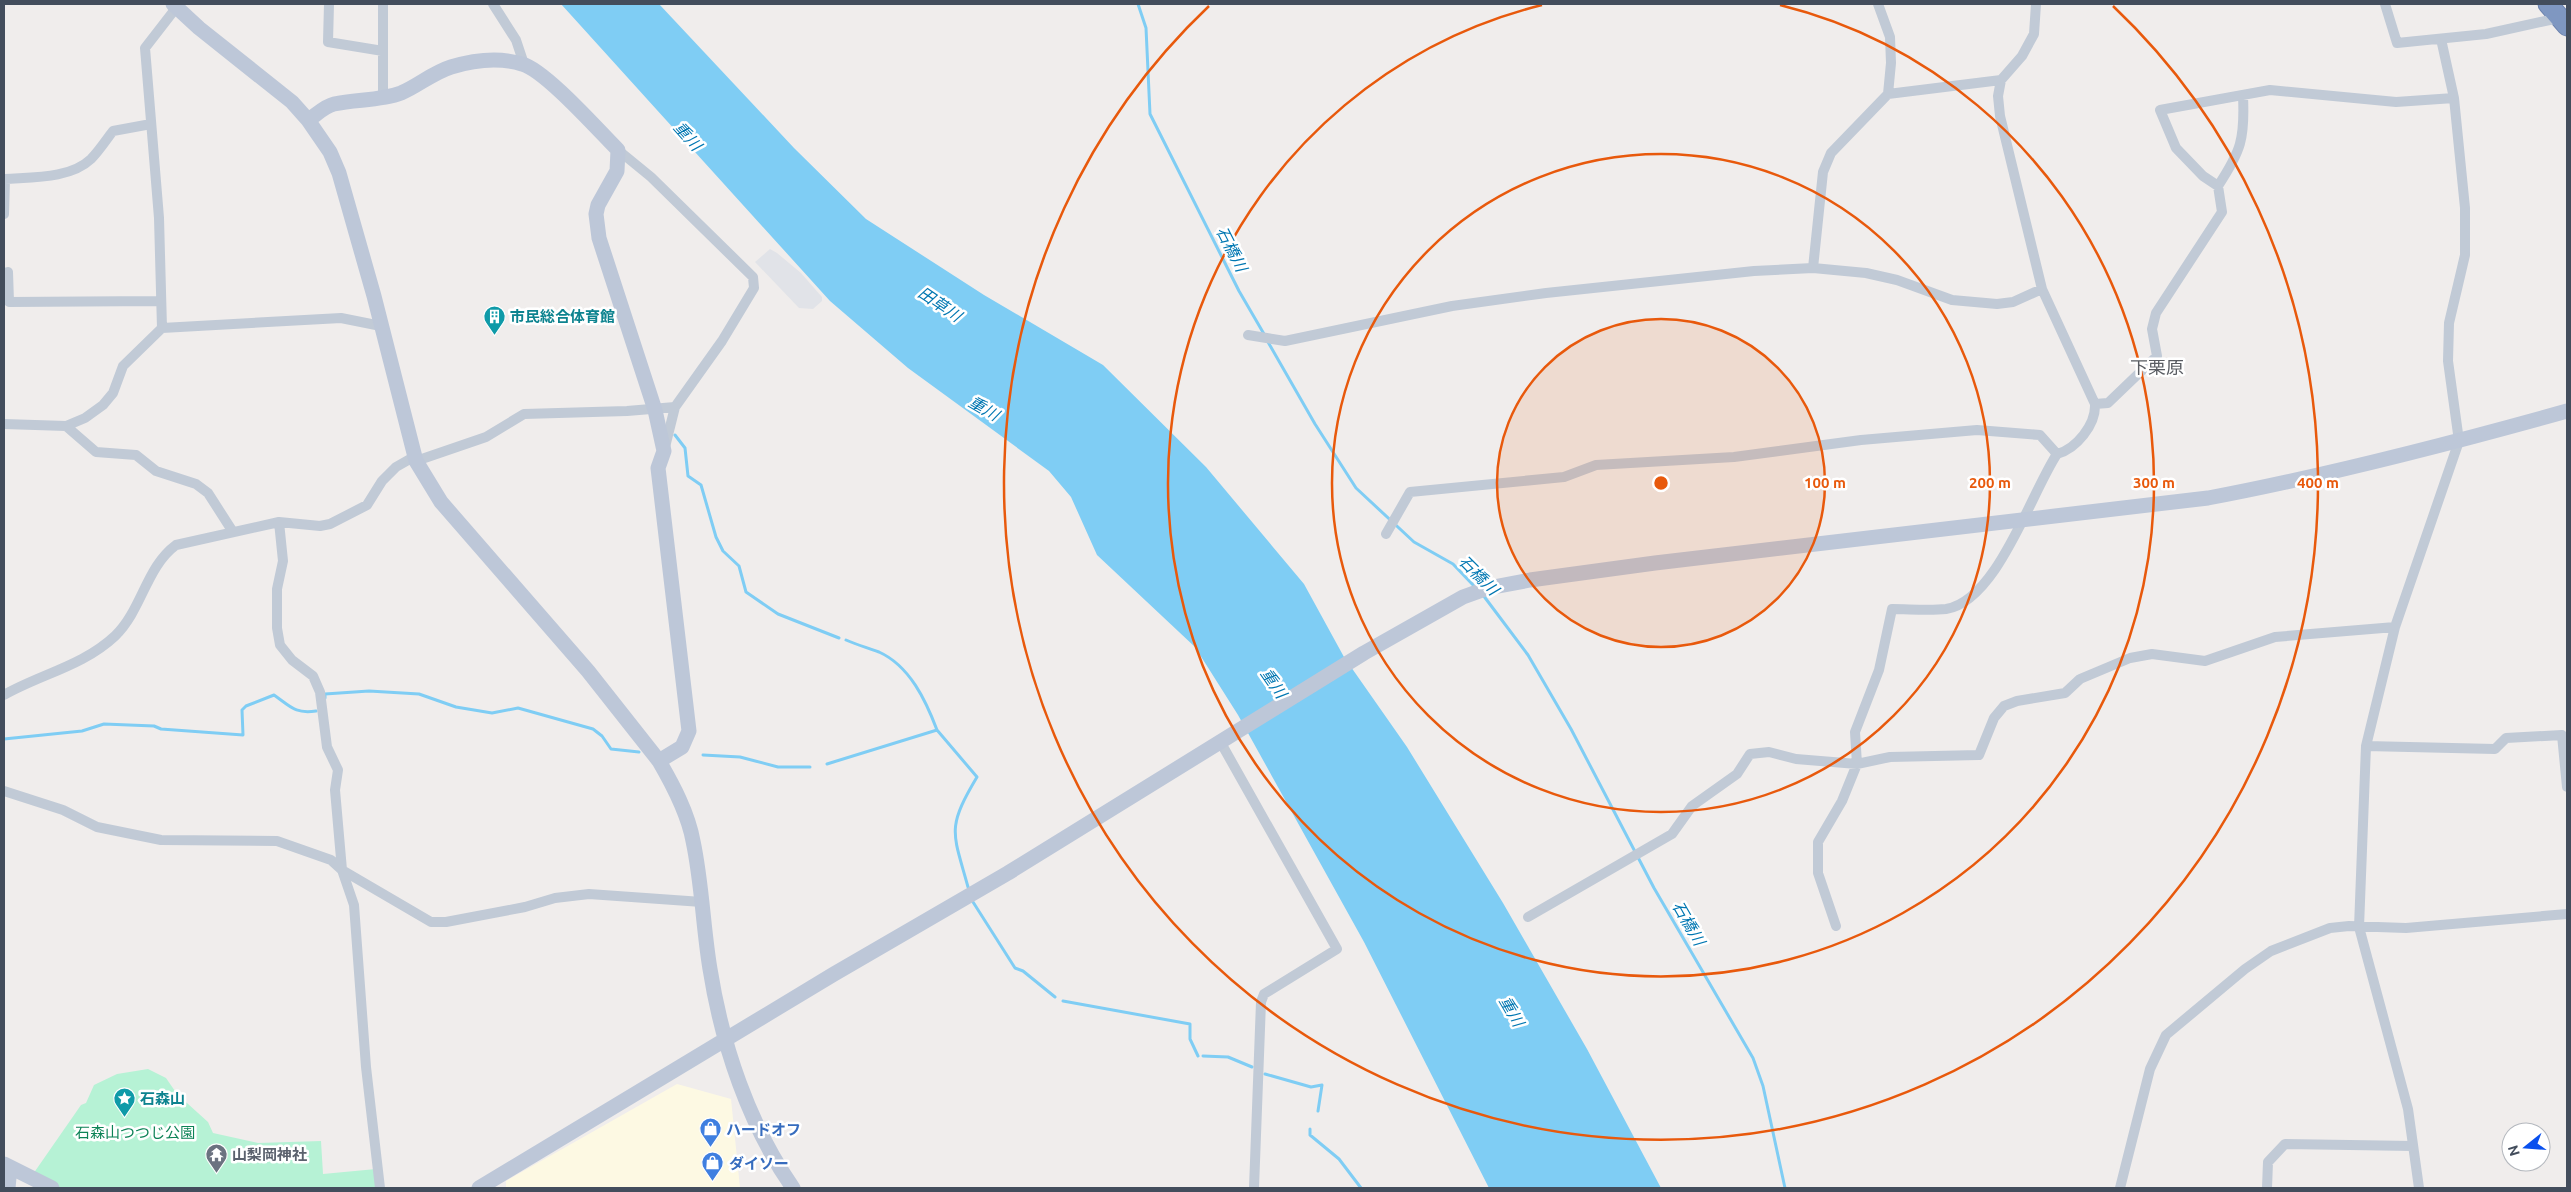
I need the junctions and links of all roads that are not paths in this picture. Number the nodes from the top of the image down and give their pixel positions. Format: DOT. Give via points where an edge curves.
graph roads {
  1 [pos="329,4"];
  2 [pos="382,4"];
  3 [pos="493,4"];
  4 [pos="1878,4"];
  5 [pos="2036,4"];
  6 [pos="2386,4"];
  7 [pos="175,6"];
  8 [pos="2558,16"];
  9 [pos="2441,39"];
  10 [pos="383,51"];
  11 [pos="524,64"];
  12 [pos="2002,80"];
  13 [pos="1888,94"];
  14 [pos="2243,96"];
  15 [pos="383,97"];
  16 [pos="2454,98"];
  17 [pos="308,120"];
  18 [pos="150,124"];
  19 [pos="618,150"];
  20 [pos="2218,186"];
  21 [pos="4,214"];
  22 [pos="1813,268"];
  23 [pos="4,272"];
  24 [pos="2042,289"];
  25 [pos="160,302"];
  26 [pos="381,326"];
  27 [pos="162,328"];
  28 [pos="1248,335"];
  29 [pos="2095,404"];
  30 [pos="675,407"];
  31 [pos="655,410"];
  32 [pos="2567,411"];
  33 [pos="4,424"];
  34 [pos="66,426"];
  35 [pos="2459,441"];
  36 [pos="664,450"];
  37 [pos="2057,454"];
  38 [pos="416,460"];
  39 [pos="2024,518"];
  40 [pos="280,522"];
  41 [pos="233,532"];
  42 [pos="1387,534"];
  43 [pos="2395,627"];
  44 [pos="4,695"];
  45 [pos="1221,743"];
  46 [pos="2366,746"];
  47 [pos="659,761"];
  48 [pos="1857,764"];
  49 [pos="2567,787"];
  50 [pos="4,791"];
  51 [pos="342,870"];
  52 [pos="702,902"];
  53 [pos="2567,914"];
  54 [pos="1528,917"];
  55 [pos="1836,926"];
  56 [pos="2359,927"];
  57 [pos="727,1040"];
  58 [pos="2413,1146"];
  59 [pos="7,1166"];
  60 [pos="8,1188"];
  61 [pos="52,1188"];
  62 [pos="380,1188"];
  63 [pos="479,1188"];
  64 [pos="793,1188"];
  65 [pos="1254,1188"];
  66 [pos="2120,1188"];
  67 [pos="2267,1188"];
  68 [pos="2419,1188"];
  1 -- 10 [label="street" via="328,42"];
  2 -- 10 [label="street"];
  3 -- 11 [label="street" via="516,40"];
  4 -- 13 [label="street" via="1890,38"];
  5 -- 12 [label="street" via="2034,34 2022,56"];
  6 -- 9 [label="street" via="2397,43"];
  7 -- 17 [label="street" via="277,88"];
  7 -- 18 [label="street" via="145,48"];
  8 -- 9 [label="street" via="2512,30"];
  9 -- 16 [label="street"];
  10 -- 15 [label="street"];
  11 -- 15 [label="street" via="471,61 424,78 402,92"];
  11 -- 19 [label="street" via="549,82"];
  12 -- 13 [label="street"];
  12 -- 24 [label="street" via="1998,96 2000,116"];
  13 -- 22 [label="street" via="1831,153 1822,172"];
  14 -- 16 [label="street" via="2270,90 2396,102"];
  14 -- 20 [label="street" via="2244,113 2237,157"];
  14 -- 20 [label="street" via="2160,110 2176,148 2203,176"];
  15 -- 17 [label="street" via="332,104"];
  16 -- 35 [label="street" via="2465,255 2449,323 2448,361"];
  17 -- 26 [label="street" via="330,152 339,173"];
  18 -- 21 [label="street" via="113,131 91,159 81,166 54,175 5,179"];
  18 -- 25 [label="street" via="161,265"];
  19 -- 30 [label="street" via="651,177 753,277 754,288 722,341"];
  19 -- 31 [label="street" via="617,171 598,204 599,238"];
  20 -- 29 [label="street" via="2222,212 2156,314 2152,329 2157,356 2108,402"];
  22 -- 24 [label="street" via="1866,273 1897,280 1952,300 1997,304 2013,302"];
  22 -- 28 [label="street" via="1754,271 1452,306 1285,342"];
  23 -- 25 [label="street" via="8,272 9,302"];
  24 -- 29 [label="street"];
  25 -- 27 [label="street"];
  26 -- 27 [label="street" via="341,318"];
  26 -- 38 [label="street"];
  27 -- 34 [label="street" via="123,366 113,393 103,405"];
  29 -- 37 [label="street" via="2095,413 2078,443"];
  30 -- 31 [label="street"];
  30 -- 36 [label="street"];
  31 -- 36 [label="street"];
  31 -- 38 [label="street" via="524,414 486,437"];
  32 -- 35 [label="street"];
  33 -- 34 [label="street"];
  34 -- 41 [label="street" via="96,452 136,455 156,471 196,484 208,493"];
  35 -- 39 [label="street" via="2218,496"];
  35 -- 43 [label="street"];
  36 -- 47 [label="street" via="658,468 689,731 682,747"];
  37 -- 39 [label="street"];
  37 -- 42 [label="street" via="2040,435 1977,430 1861,440 1734,457 1596,465 1564,477 1410,492"];
  38 -- 40 [label="street" via="410,459 396,468 382,481 367,505 330,524"];
  38 -- 47 [label="street" via="441,502 588,671"];
  39 -- 45 [label="street" via="1655,563 1488,588 1462,597 1364,653"];
  39 -- 48 [label="street" via="1994,572 1971,597 1947,609 1892,609 1879,670 1855,732"];
  40 -- 41 [label="street"];
  40 -- 51 [label="street" via="283,561 277,589 276,628 280,645 292,660 313,676 320,692 327,747 338,770 335,790"];
  41 -- 44 [label="street" via="176,544 163,554 115,636 78,662 28,681"];
  43 -- 46 [label="street"];
  43 -- 48 [label="street" via="2275,637 2205,661 2152,654 2130,658 2080,679 2065,693 2017,700 2004,706 1994,718 1980,755 1890,757"];
  45 -- 57 [label="street"];
  45 -- 65 [label="street" via="1337,949 1264,994 1261,1002"];
  46 -- 49 [label="street" via="2495,749 2506,738 2562,735"];
  46 -- 56 [label="street"];
  47 -- 52 [label="street" via="683,808 693,839"];
  48 -- 54 [label="street" via="1796,759 1769,752 1750,754 1737,774 1692,806 1672,834"];
  48 -- 55 [label="street" via="1842,801 1818,842 1818,873"];
  50 -- 51 [label="street" via="63,810 97,827 161,840 277,841 331,860"];
  51 -- 52 [label="street" via="430,922 446,922 555,898 589,894"];
  51 -- 62 [label="street" via="354,905 366,1067"];
  52 -- 57 [label="street" via="709,968"];
  53 -- 56 [label="street" via="2406,928"];
  56 -- 58 [label="street" via="2408,1109"];
  56 -- 66 [label="street" via="2330,928 2271,950 2166,1035 2150,1069"];
  57 -- 63 [label="street"];
  57 -- 64 [label="street" via="752,1115"];
  58 -- 67 [label="street" via="2285,1144 2268,1162"];
  58 -- 68 [label="street"];
  59 -- 60 [label="street"];
  59 -- 61 [label="street"];
}
